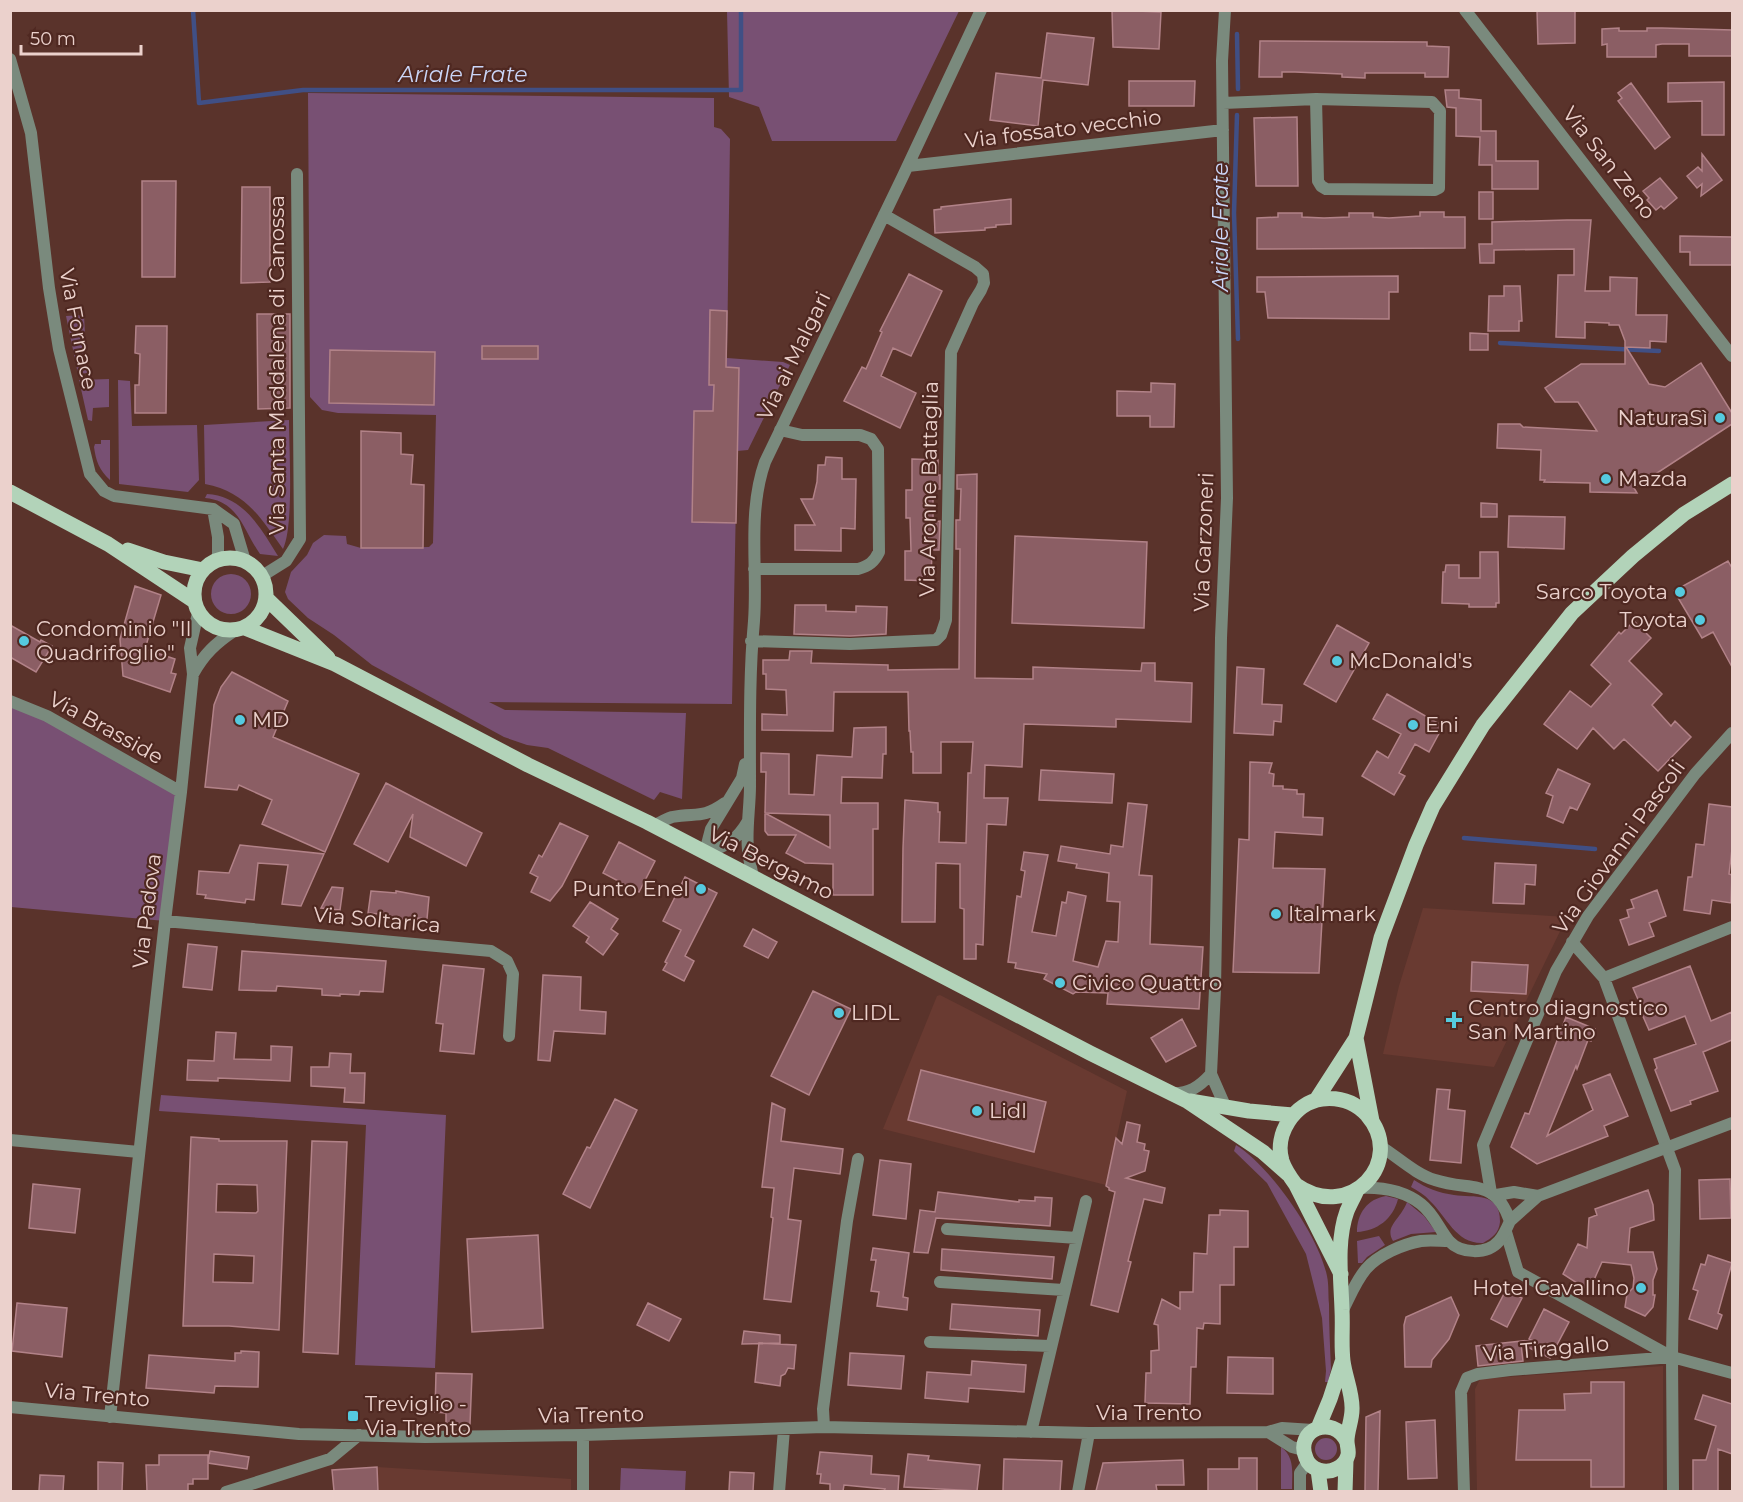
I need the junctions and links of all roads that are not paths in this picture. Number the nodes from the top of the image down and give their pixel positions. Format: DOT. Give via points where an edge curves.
graph roads {
  1 [pos="981,10"];
  2 [pos="1225,10"];
  3 [pos="1465,10"];
  4 [pos="10,59"];
  5 [pos="1316,99"];
  6 [pos="1223,103"];
  7 [pos="1223,130"];
  8 [pos="908,166"];
  9 [pos="297,174"];
  10 [pos="884,215"];
  11 [pos="1727,340"];
  12 [pos="1732,356"];
  13 [pos="780,430"];
  14 [pos="1732,483"];
  15 [pos="10,492"];
  16 [pos="213,509"];
  17 [pos="108,544"];
  18 [pos="218,560"];
  19 [pos="245,561"];
  20 [pos="754,569"];
  21 [pos="203,570"];
  22 [pos="262,576"];
  23 [pos="266,598"];
  24 [pos="196,607"];
  25 [pos="240,629"];
  26 [pos="751,640"];
  27 [pos="335,664"];
  28 [pos="193,674"];
  29 [pos="10,701"];
  30 [pos="1732,733"];
  31 [pos="750,744"];
  32 [pos="181,792"];
  33 [pos="728,800"];
  34 [pos="749,820"];
  35 [pos="654,826"];
  36 [pos="705,852"];
  37 [pos="753,877"];
  38 [pos="165,921"];
  39 [pos="1732,927"];
  40 [pos="1572,942"];
  41 [pos="1604,978"];
  42 [pos="509,1036"];
  43 [pos="1356,1038"];
  44 [pos="1211,1074"];
  45 [pos="1171,1093"];
  46 [pos="1316,1100"];
  47 [pos="1187,1101"];
  48 [pos="1225,1106"];
  49 [pos="1293,1115"];
  50 [pos="1372,1121"];
  51 [pos="1732,1123"];
  52 [pos="10,1140"];
  53 [pos="1380,1146"];
  54 [pos="1668,1147"];
  55 [pos="140,1152"];
  56 [pos="858,1159"];
  57 [pos="1292,1179"];
  58 [pos="1358,1189"];
  59 [pos="1494,1194"];
  60 [pos="1538,1196"];
  61 [pos="1086,1201"];
  62 [pos="1508,1227"];
  63 [pos="947,1229"];
  64 [pos="1077,1238"];
  65 [pos="1449,1241"];
  66 [pos="1341,1274"];
  67 [pos="940,1282"];
  68 [pos="1064,1290"];
  69 [pos="1342,1311"];
  70 [pos="930,1342"];
  71 [pos="1050,1346"];
  72 [pos="1672,1357"];
  73 [pos="1343,1359"];
  74 [pos="1732,1373"];
  75 [pos="10,1407"];
  76 [pos="110,1417"];
  77 [pos="824,1427"];
  78 [pos="783,1429"];
  79 [pos="1315,1429"];
  80 [pos="1031,1432"];
  81 [pos="1268,1432"];
  82 [pos="1089,1433"];
  83 [pos="359,1435"];
  84 [pos="583,1435"];
  85 [pos="1347,1442"];
  86 [pos="1346,1460"];
  87 [pos="1310,1461"];
  88 [pos="226,1491"];
  89 [pos="583,1491"];
  90 [pos="779,1491"];
  91 [pos="1078,1491"];
  92 [pos="1300,1491"];
  93 [pos="1321,1491"];
  94 [pos="1346,1491"];
  95 [pos="1464,1491"];
  96 [pos="1673,1491"];
  1 -- 8 [label="street, Via ai Malgari"];
  2 -- 6 [label="street, Via Garzoneri"];
  3 -- 11 [label="street, Via San Zeno"];
  4 -- 16 [label="street, Via Fornace" via="31,133 59,349 90,474 104,491 114,496"];
  5 -- 5 [label="street" via="1321,186 1439,188 1440,111 1432,102"];
  5 -- 6 [label="street"];
  6 -- 7 [label="street, Via Garzoneri"];
  7 -- 8 [label="street, Via fossato vecchio"];
  7 -- 44 [label="street, Via Garzoneri" via="1227,498"];
  8 -- 10 [label="street, Via ai Malgari"];
  9 -- 22 [label="street, Via Santa Maddalena di Canossa" via="300,539 286,561"];
  10 -- 13 [label="street, Via ai Malgari"];
  10 -- 26 [label="street, Via Aronne Battaglia" via="983,273 984,283 951,352 944,628 936,640 850,644"];
  11 -- 12 [label="street, Via San Zeno"];
  13 -- 20 [label="street, Via ai Malgari" via="756,490"];
  13 -- 20 [label="street" via="871,439 878,449 879,552 875,561 858,569"];
  14 -- 43 [label="main road" via="1675,521 1572,614 1483,725 1433,806 1412,855 1381,938"];
  15 -- 17 [label="main road, Via Bergamo"];
  16 -- 18 [label="street"];
  16 -- 19 [label="street" via="234,524"];
  17 -- 21 [label="main road, Via Bergamo"];
  17 -- 24 [label="main road, Via Bergamo"];
  18 -- 19 [label="main road"];
  18 -- 21 [label="main road"];
  19 -- 22 [label="main road"];
  20 -- 26 [label="street, Via ai Malgari"];
  21 -- 24 [label="main road" via="196,579"];
  22 -- 23 [label="main road"];
  23 -- 25 [label="main road" via="255,621"];
  23 -- 27 [label="main road, Via Bergamo"];
  24 -- 25 [label="main road, Via Bergamo" via="214,627"];
  24 -- 28 [label="street, Via Padova" via="190,648"];
  25 -- 27 [label="main road, Via Bergamo"];
  25 -- 28 [label="street, Via Padova" via="216,643"];
  26 -- 31 [label="street, Via ai Malgari"];
  27 -- 35 [label="main road, Via Bergamo"];
  28 -- 32 [label="street, Via Padova"];
  29 -- 32 [label="street, Via Brasside" via="47,716"];
  30 -- 40 [label="street, Via Giovanni Pascoli" via="1695,774 1587,916"];
  31 -- 33 [label="street, Via ai Malgari" via="742,778"];
  31 -- 34 [label="street, Via ai Malgari"];
  32 -- 38 [label="street, Via Padova"];
  33 -- 35 [label="street" via="699,816 672,817"];
  33 -- 36 [label="street, Via ai Malgari" via="711,829"];
  34 -- 36 [label="street" via="733,842"];
  34 -- 37 [label="street, Via ai Malgari" via="748,851"];
  35 -- 36 [label="main road, Via Bergamo"];
  36 -- 37 [label="main road, Via Bergamo"];
  37 -- 45 [label="main road, Via Bergamo"];
  38 -- 42 [label="street, Via Soltarica" via="491,951 507,961 513,974"];
  38 -- 55 [label="street, Via Padova"];
  39 -- 41 [label="street"];
  40 -- 41 [label="street"];
  40 -- 59 [label="street, Via Giovanni Pascoli" via="1541,1003 1483,1145"];
  41 -- 54 [label="street"];
  43 -- 46 [label="main road"];
  43 -- 50 [label="main road"];
  44 -- 45 [label="street" via="1196,1089"];
  44 -- 48 [label="street, Via Garzoneri"];
  45 -- 47 [label="main road, Via Bergamo"];
  46 -- 49 [label="main road"];
  46 -- 50 [label="main road" via="1347,1101 1362,1109"];
  47 -- 48 [label="main road, Via Bergamo"];
  47 -- 57 [label="main road, Via Bergamo" via="1263,1152"];
  48 -- 49 [label="main road, Via Bergamo"];
  49 -- 57 [label="main road" via="1280,1144 1282,1160"];
  50 -- 53 [label="main road"];
  51 -- 54 [label="street"];
  52 -- 55 [label="street"];
  53 -- 58 [label="main road" via="1375,1169"];
  53 -- 59 [label="street" via="1435,1180"];
  54 -- 60 [label="street"];
  54 -- 72 [label="street" via="1675,1170"];
  55 -- 76 [label="street, Via Padova"];
  56 -- 77 [label="street" via="823,1408"];
  57 -- 58 [label="main road" via="1319,1197 1345,1196"];
  57 -- 66 [label="main road"];
  58 -- 65 [label="street" via="1387,1189 1422,1204"];
  58 -- 66 [label="main road" via="1347,1211 1342,1236"];
  59 -- 60 [label="street"];
  59 -- 62 [label="street, Via Giovanni Pascoli" via="1506,1208"];
  60 -- 62 [label="street"];
  61 -- 64 [label="street"];
  62 -- 65 [label="street" via="1498,1243 1485,1250 1467,1250"];
  62 -- 72 [label="street, Via Giovanni Pascoli" via="1518,1272"];
  63 -- 64 [label="street"];
  64 -- 68 [label="street"];
  65 -- 69 [label="street" via="1404,1245 1375,1261 1367,1267"];
  66 -- 69 [label="main road"];
  67 -- 68 [label="street"];
  68 -- 71 [label="street"];
  69 -- 73 [label="main road"];
  70 -- 71 [label="street"];
  71 -- 80 [label="street"];
  72 -- 74 [label="street"];
  72 -- 95 [label="street, Via Tiragallo" via="1510,1370 1467,1378 1461,1392"];
  72 -- 96 [label="street"];
  73 -- 79 [label="main road"];
  73 -- 85 [label="main road" via="1353,1409"];
  75 -- 76 [label="street, Via Trento"];
  76 -- 83 [label="street, Via Trento" via="299,1434"];
  77 -- 78 [label="street, Via Trento"];
  77 -- 80 [label="street, Via Trento"];
  78 -- 84 [label="street, Via Trento"];
  78 -- 90 [label="street"];
  79 -- 81 [label="street, Via Trento" via="1282,1428"];
  79 -- 85 [label="main road" via="1335,1428"];
  79 -- 87 [label="main road" via="1306,1439"];
  80 -- 82 [label="street, Via Trento"];
  81 -- 82 [label="street, Via Trento"];
  81 -- 87 [label="street"];
  82 -- 91 [label="street"];
  83 -- 84 [label="street, Via Trento"];
  83 -- 88 [label="street" via="330,1459"];
  84 -- 89 [label="street"];
  85 -- 86 [label="main road"];
  86 -- 87 [label="main road" via="1330,1471"];
  86 -- 94 [label="main road"];
  87 -- 92 [label="street" via="1300,1473"];
  87 -- 93 [label="main road"];
}
